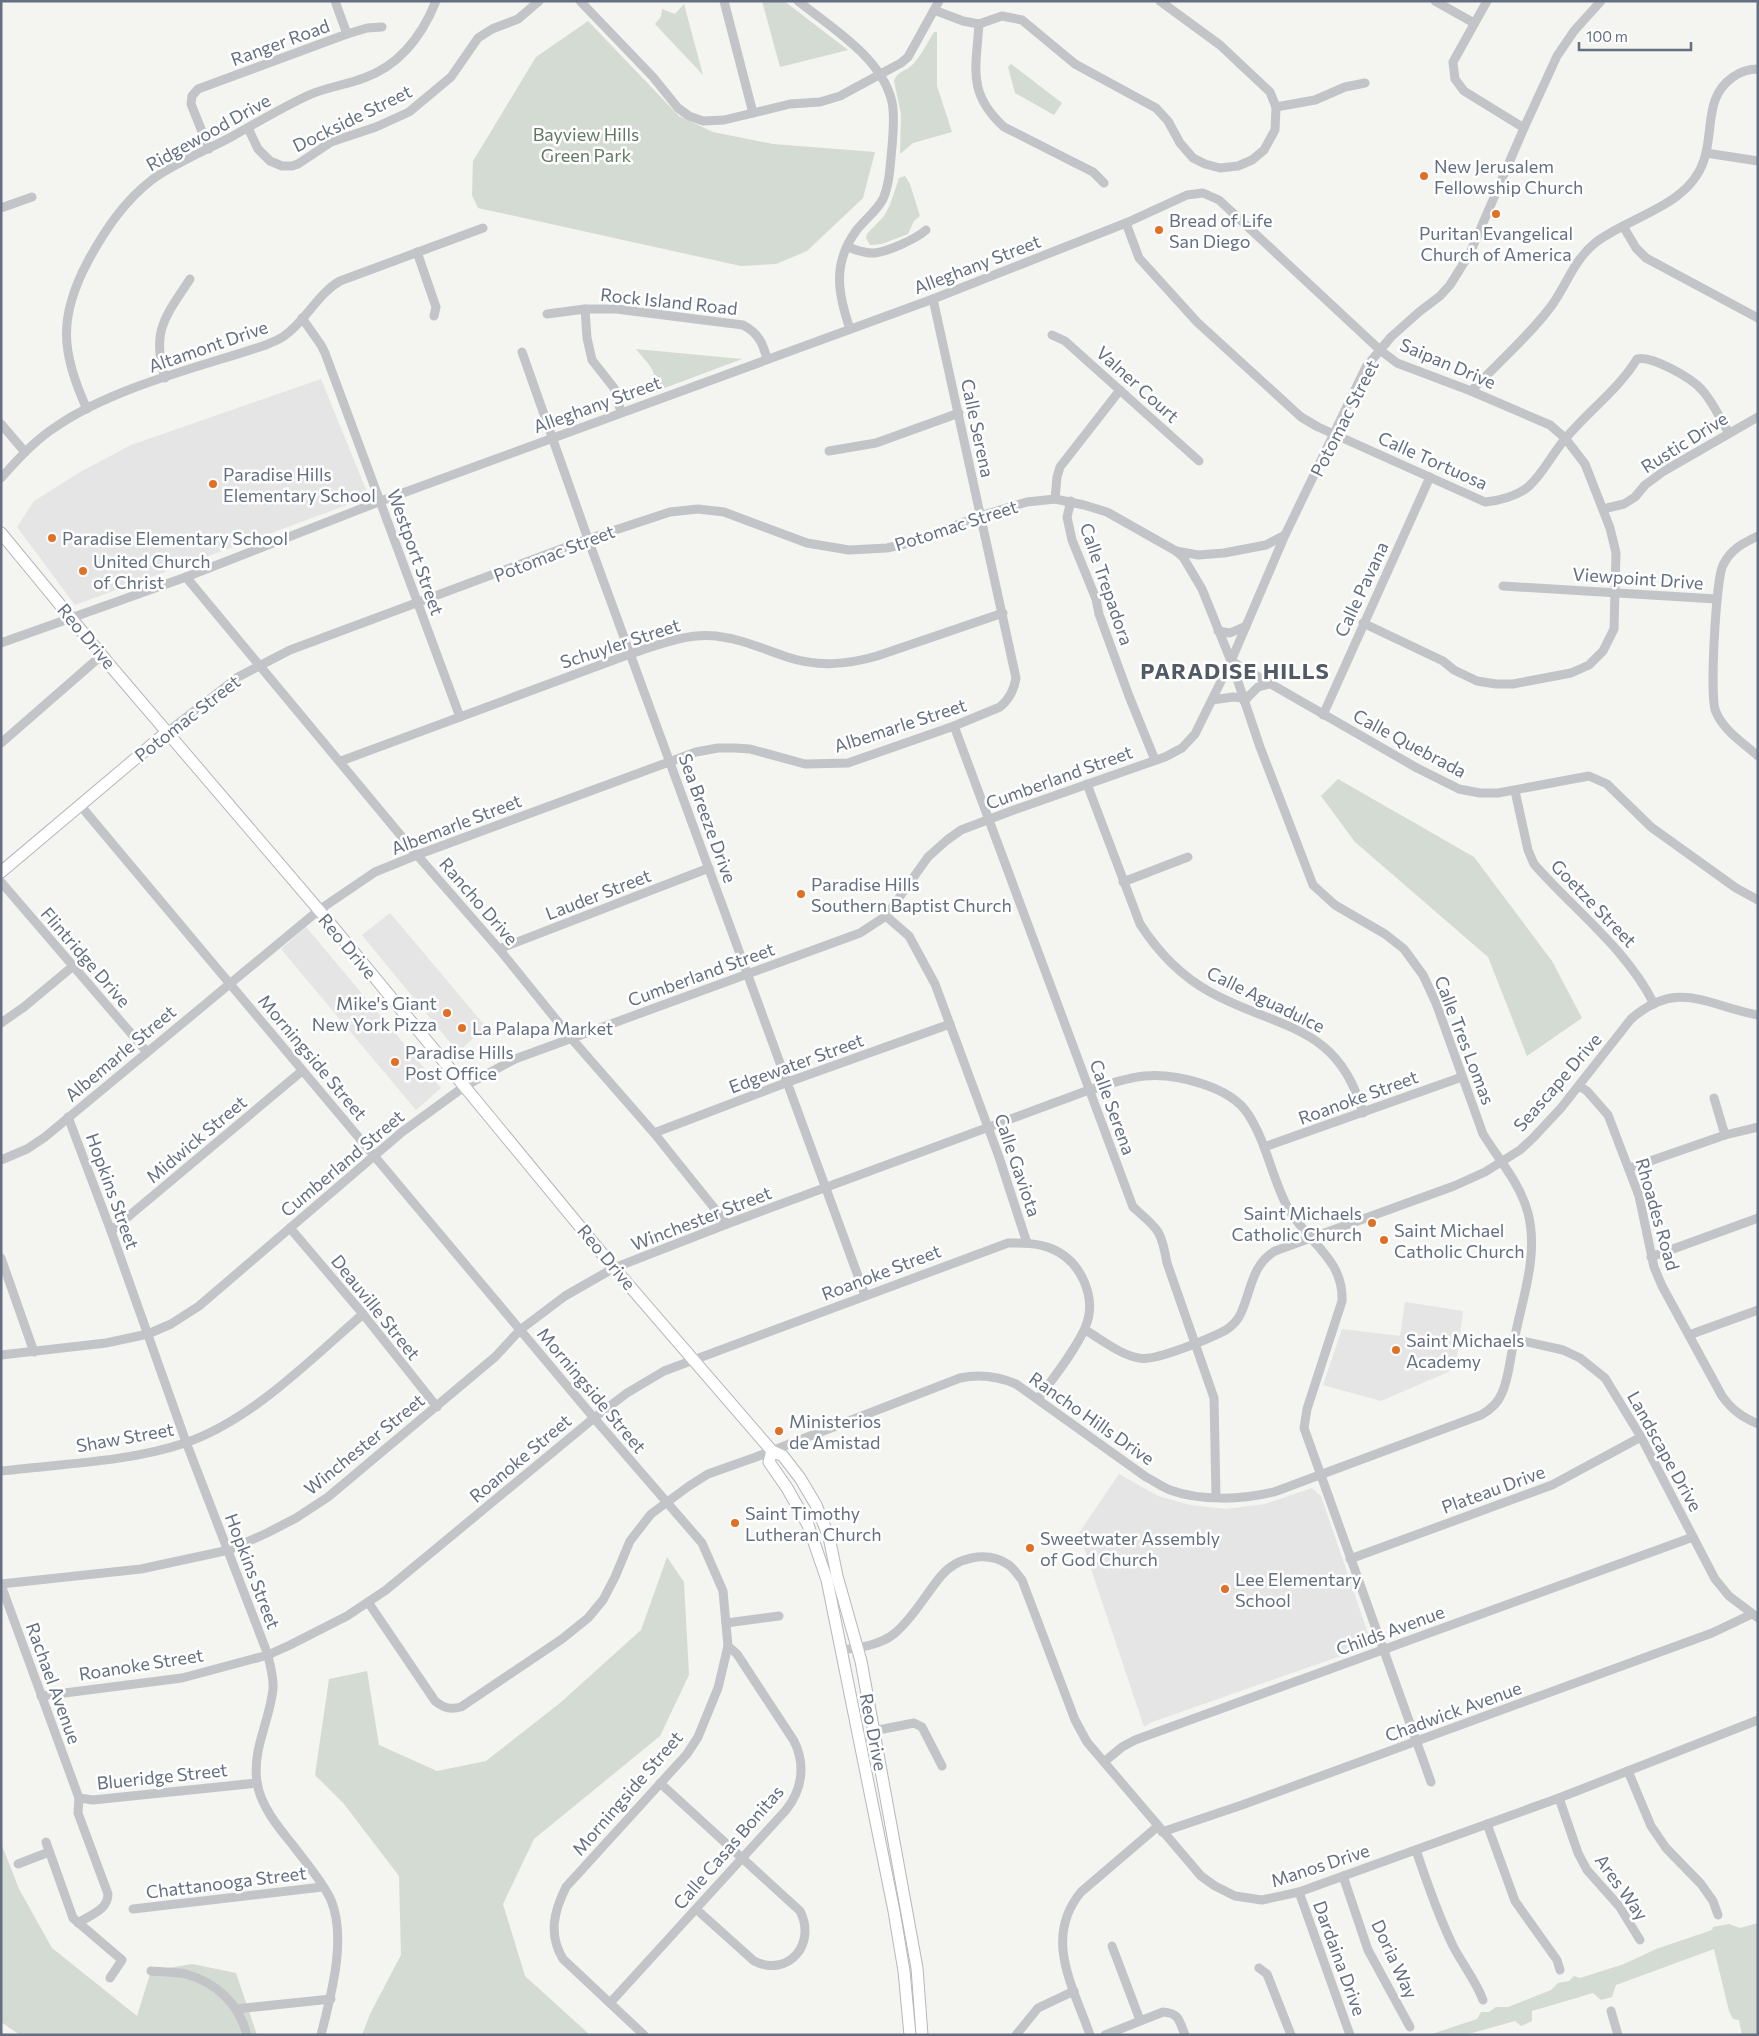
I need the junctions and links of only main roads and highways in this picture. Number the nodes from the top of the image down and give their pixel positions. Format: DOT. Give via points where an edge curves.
graph roads {
  1 [pos="1,533"];
  2 [pos="167,732"];
  3 [pos="1,872"];
  4 [pos="772,1450"];
  5 [pos="910,2035"];
  6 [pos="922,2035"];
  1 -- 2 [label="main road, Reo Drive"];
  2 -- 3 [label="main road, Potomac Street"];
  2 -- 4 [label="main road, Reo Drive" via="319,910 614,1268"];
  4 -- 5 [label="main road, Reo Drive" via="769,1462 802,1513 827,1580 894,1911"];
  4 -- 6 [label="main road, Reo Drive" via="783,1456 800,1478 829,1537 857,1648 873,1731 917,1968"];
}
